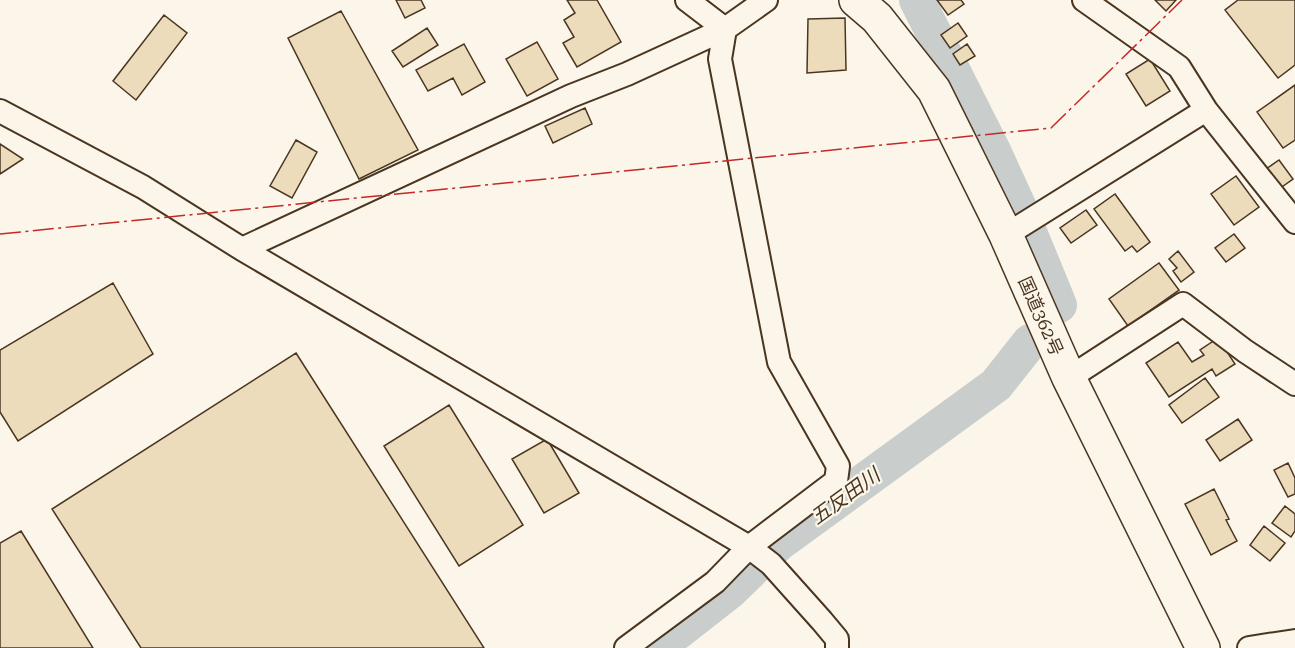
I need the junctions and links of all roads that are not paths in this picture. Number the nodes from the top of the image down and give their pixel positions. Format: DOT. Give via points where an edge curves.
graph roads {
  1 [pos="687,0"];
  2 [pos="766,0"];
  3 [pos="856,0"];
  4 [pos="1084,0"];
  5 [pos="725,29"];
  6 [pos="1206,110"];
  7 [pos="0,111"];
  8 [pos="1295,222"];
  9 [pos="1006,235"];
  10 [pos="242,249"];
  11 [pos="1069,378"];
  12 [pos="1295,384"];
  13 [pos="750,547"];
  14 [pos="1295,641"];
  15 [pos="626,648"];
  16 [pos="837,648"];
  17 [pos="1203,648"];
  18 [pos="1249,648"];
  1 -- 5 [label="street"];
  2 -- 5 [label="street"];
  3 -- 9 [label="highway, 国道362号" via="877,18 934,90"];
  4 -- 6 [label="street" via="1179,67"];
  5 -- 10 [label="street"];
  5 -- 13 [label="street" via="720,59 779,362 838,466 836,482"];
  6 -- 8 [label="street"];
  6 -- 9 [label="street"];
  7 -- 10 [label="street" via="142,187"];
  9 -- 11 [label="highway, 国道362号"];
  10 -- 13 [label="street"];
  11 -- 12 [label="street" via="1183,304"];
  11 -- 17 [label="highway, 国道362号"];
  13 -- 15 [label="street" via="715,582"];
  13 -- 16 [label="street" via="771,564 837,639"];
  14 -- 18 [label="street"];
}
